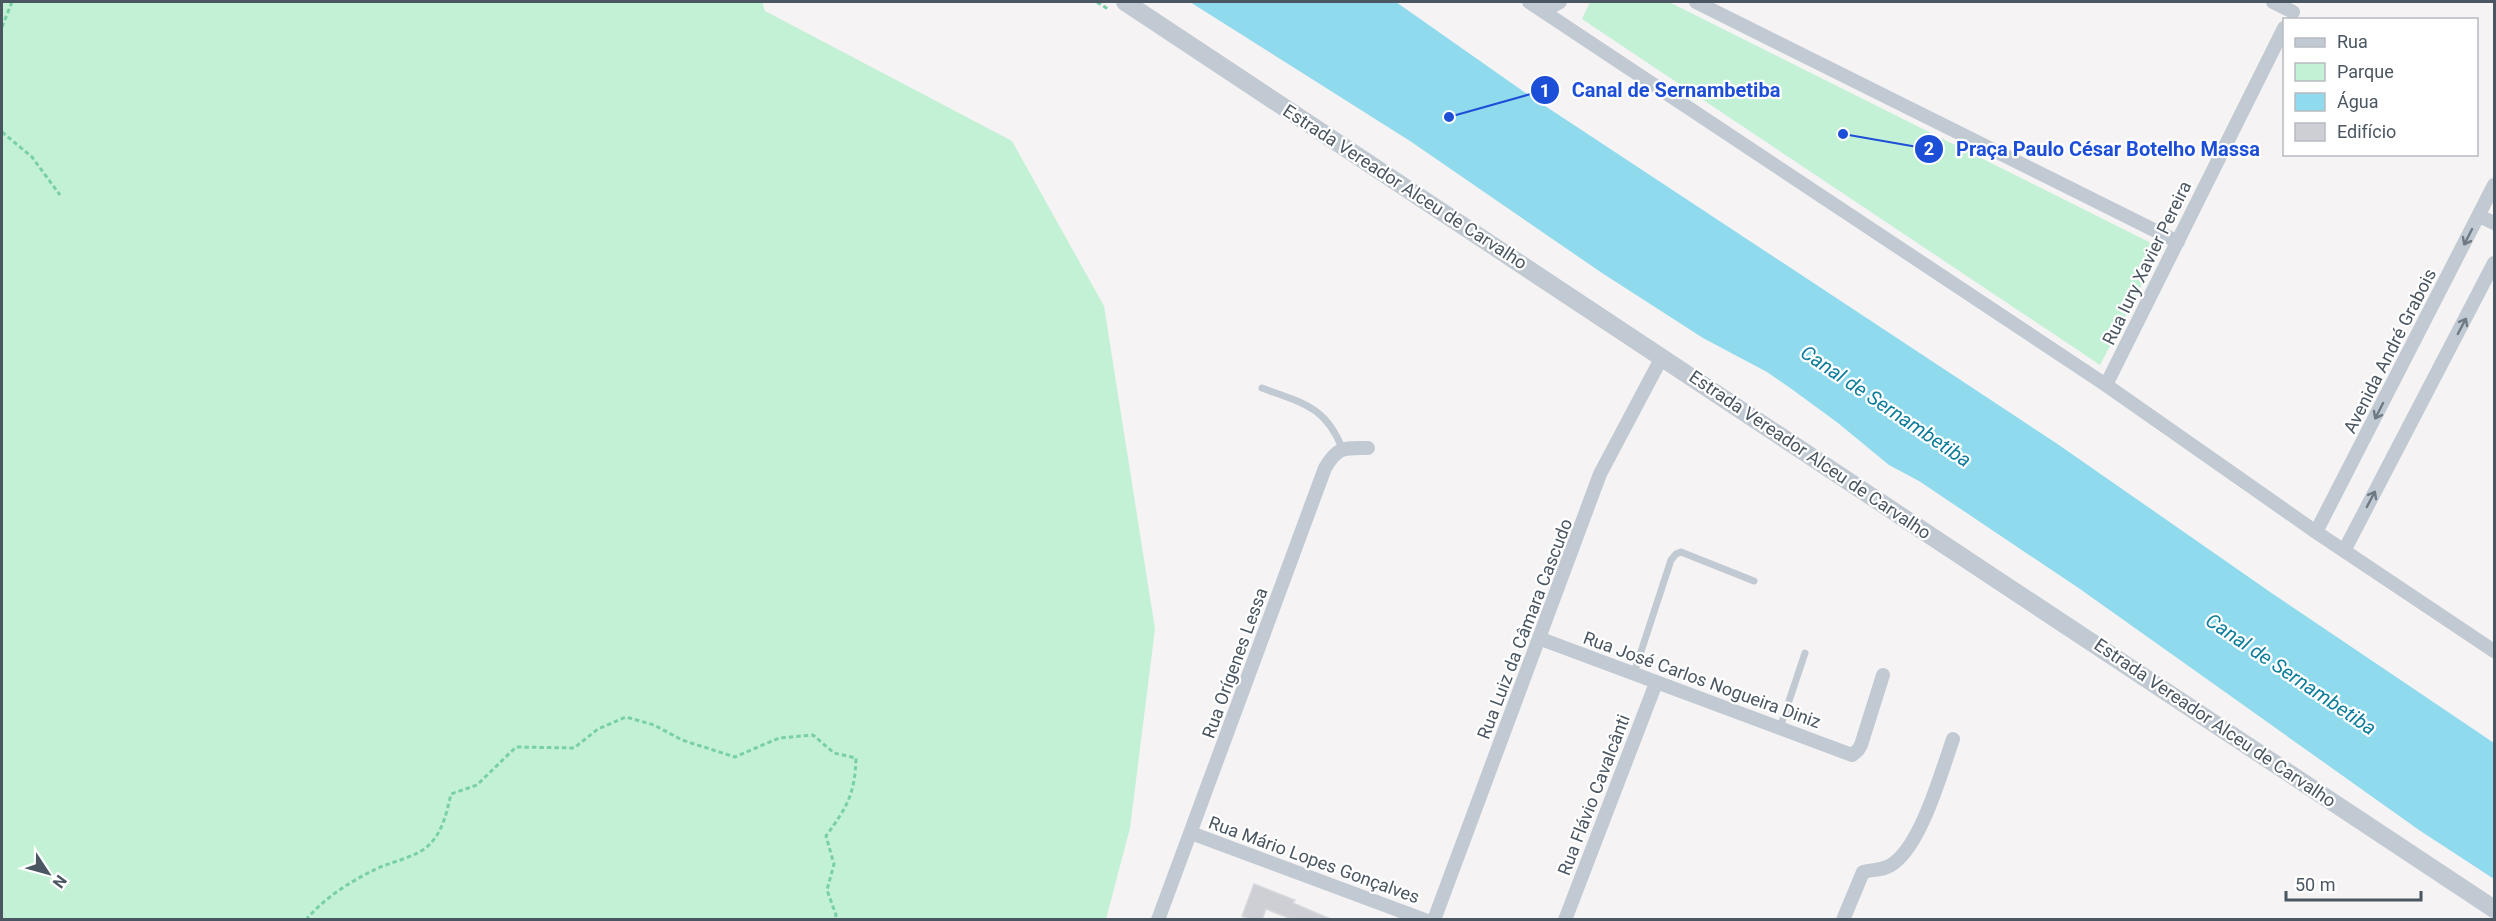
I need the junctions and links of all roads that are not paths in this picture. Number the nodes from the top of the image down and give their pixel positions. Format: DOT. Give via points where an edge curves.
graph roads {
  1 [pos="1125,2"];
  2 [pos="1529,2"];
  3 [pos="1560,2"];
  4 [pos="1696,2"];
  5 [pos="2272,2"];
  6 [pos="1543,11"];
  7 [pos="2293,11"];
  8 [pos="2283,30"];
  9 [pos="2494,185"];
  10 [pos="2479,216"];
  11 [pos="2494,223"];
  12 [pos="2178,242"];
  13 [pos="2494,263"];
  14 [pos="1662,357"];
  15 [pos="2106,386"];
  16 [pos="1262,388"];
  17 [pos="1342,448"];
  18 [pos="1368,448"];
  19 [pos="2316,532"];
  20 [pos="2344,551"];
  21 [pos="1754,581"];
  22 [pos="1541,639"];
  23 [pos="2494,651"];
  24 [pos="1804,652"];
  25 [pos="1634,675"];
  26 [pos="1883,675"];
  27 [pos="1656,683"];
  28 [pos="1780,729"];
  29 [pos="1953,739"];
  30 [pos="1191,833"];
  31 [pos="2494,909"];
  32 [pos="1158,920"];
  33 [pos="1425,920"];
  34 [pos="1434,920"];
  35 [pos="1565,920"];
  36 [pos="1843,920"];
  1 -- 14 [label="street, Estrada Vereador Alceu de Carvalho"];
  2 -- 6 [label="street"];
  3 -- 6 [label="street"];
  4 -- 12 [label="street"];
  5 -- 7 [label="street"];
  6 -- 15 [label="street"];
  8 -- 12 [label="street, Rua Iury Xavier Pereira"];
  9 -- 10 [label="street, Avenida André Grabois"];
  10 -- 11 [label="street"];
  10 -- 19 [label="street, Avenida André Grabois, one-way"];
  12 -- 15 [label="street, Rua Iury Xavier Pereira"];
  20 -- 13 [label="street, one-way"];
  14 -- 22 [label="street, Rua Luiz da Câmara Cascudo" via="1600,474"];
  14 -- 31 [label="street, Estrada Vereador Alceu de Carvalho"];
  15 -- 19 [label="street"];
  16 -- 17 [label="lane" via="1322,413"];
  17 -- 18 [label="street"];
  17 -- 30 [label="street, Rua Orígenes Lessa" via="1325,468"];
  19 -- 20 [label="street"];
  20 -- 23 [label="street"];
  21 -- 25 [label="lane" via="1681,552 1676,554"];
  22 -- 25 [label="street, Rua José Carlos Nogueira Diniz"];
  22 -- 34 [label="street, Rua Luiz da Câmara Cascudo"];
  24 -- 28 [label="lane"];
  25 -- 27 [label="street, Rua José Carlos Nogueira Diniz"];
  26 -- 28 [label="street, Rua José Carlos Nogueira Diniz" via="1861,745 1852,755"];
  27 -- 28 [label="street, Rua José Carlos Nogueira Diniz"];
  27 -- 35 [label="street, Rua Flávio Cavalcânti"];
  29 -- 36 [label="street" via="1926,815 1914,835 1894,863 1859,876"];
  30 -- 32 [label="street, Rua Orígenes Lessa"];
  30 -- 33 [label="street, Rua Mário Lopes Gonçalves"];
}
